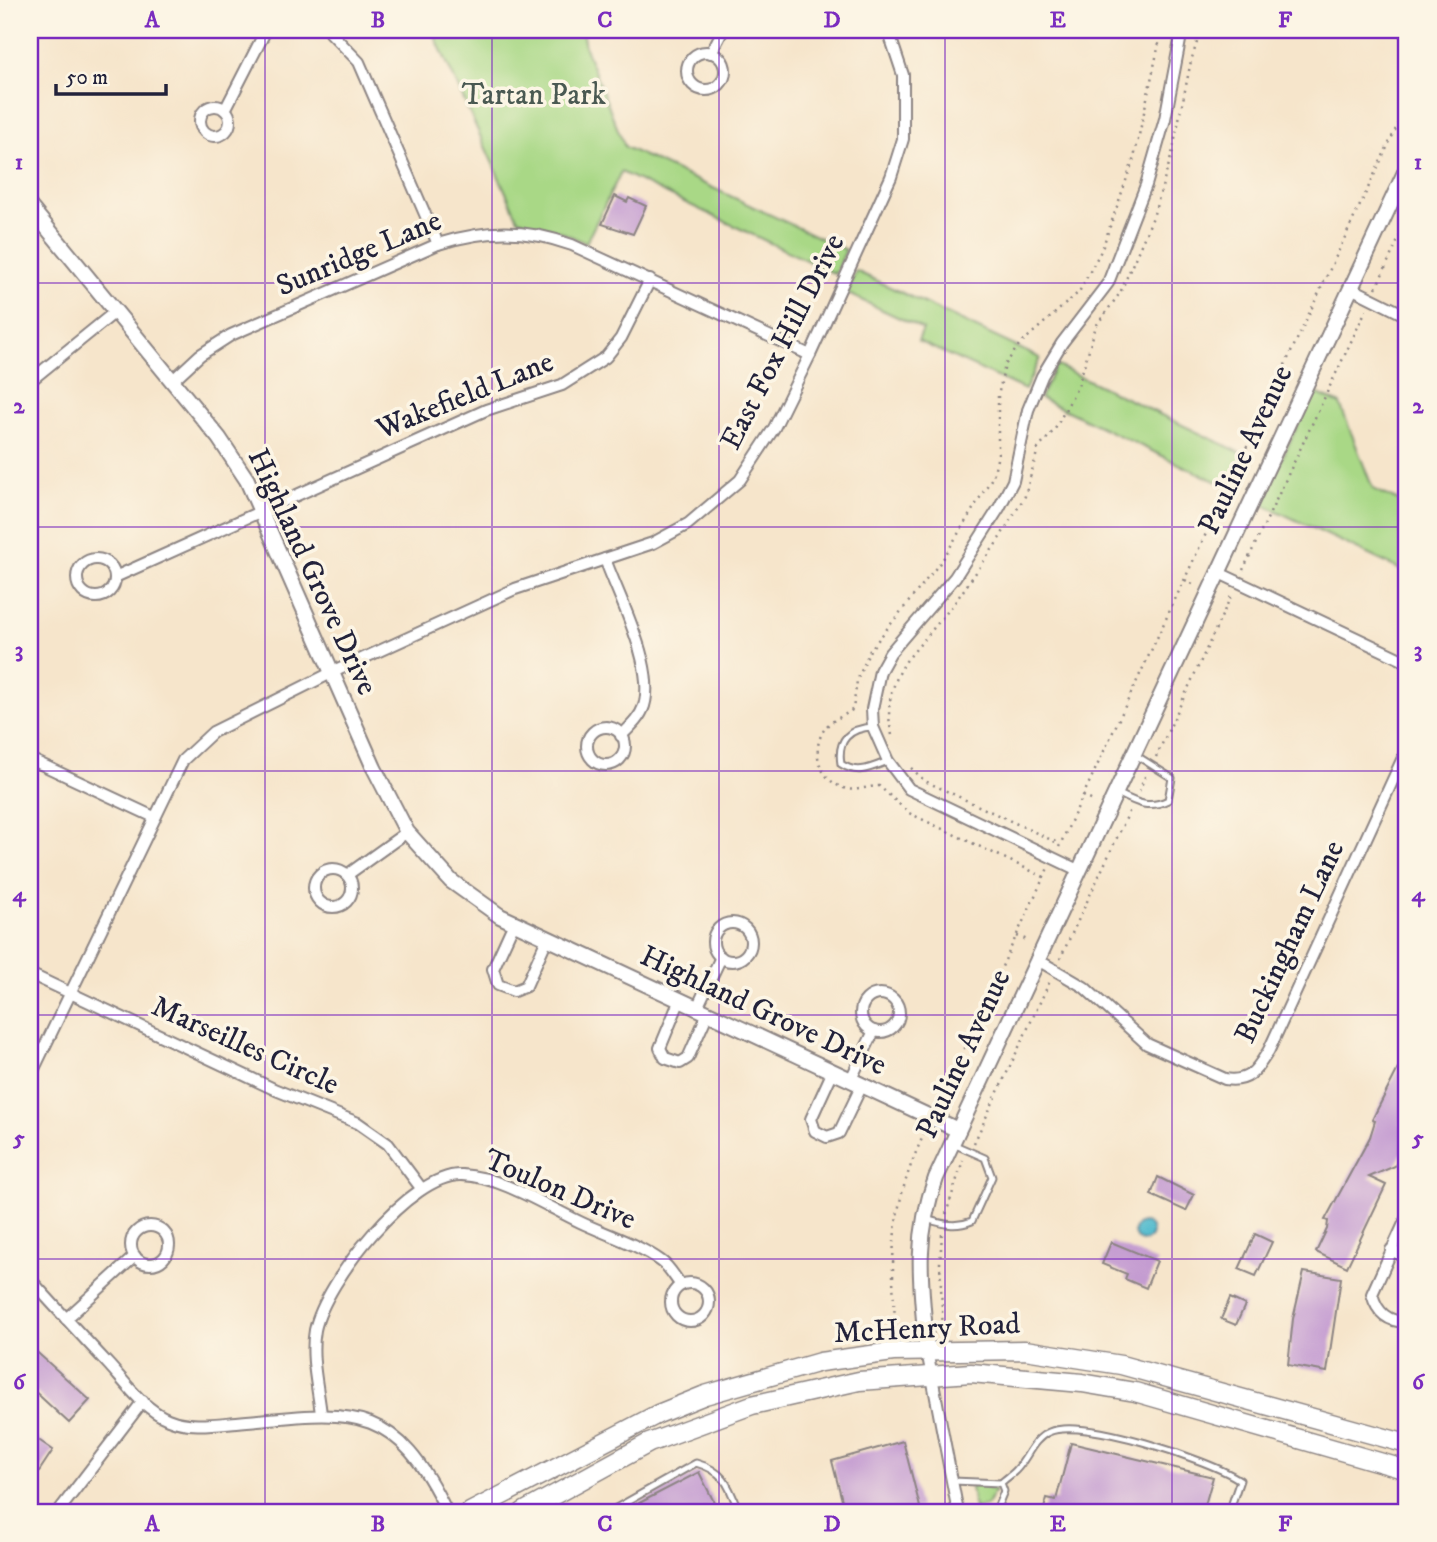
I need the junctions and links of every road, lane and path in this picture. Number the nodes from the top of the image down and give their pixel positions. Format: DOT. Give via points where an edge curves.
graph roads {
  1 [pos="266,30"];
  2 [pos="328,30"];
  3 [pos="723,30"];
  4 [pos="888,30"];
  5 [pos="1162,30"];
  6 [pos="1182,30"];
  7 [pos="1202,30"];
  8 [pos="1387,30"];
  9 [pos="1407,39"];
  10 [pos="711,53"];
  11 [pos="1407,105"];
  12 [pos="225,110"];
  13 [pos="1407,168"];
  14 [pos="1167,173"];
  15 [pos="30,207"];
  16 [pos="1407,221"];
  17 [pos="438,244"];
  18 [pos="650,280"];
  19 [pos="1351,289"];
  20 [pos="1371,298"];
  21 [pos="115,312"];
  22 [pos="1407,316"];
  23 [pos="810,355"];
  24 [pos="172,380"];
  25 [pos="30,381"];
  26 [pos="1073,396"];
  27 [pos="1058,423"];
  28 [pos="259,511"];
  29 [pos="606,559"];
  30 [pos="1217,572"];
  31 [pos="115,577"];
  32 [pos="1238,582"];
  33 [pos="919,590"];
  34 [pos="920,643"];
  35 [pos="1407,662"];
  36 [pos="331,673"];
  37 [pos="873,727"];
  38 [pos="621,736"];
  39 [pos="894,742"];
  40 [pos="1407,749"];
  41 [pos="1132,753"];
  42 [pos="30,759"];
  43 [pos="888,761"];
  44 [pos="907,763"];
  45 [pos="1152,764"];
  46 [pos="1114,792"];
  47 [pos="1134,801"];
  48 [pos="154,817"];
  49 [pos="407,832"];
  50 [pos="1060,844"];
  51 [pos="1053,858"];
  52 [pos="1077,870"];
  53 [pos="347,875"];
  54 [pos="514,923"];
  55 [pos="547,939"];
  56 [pos="720,957"];
  57 [pos="1036,959"];
  58 [pos="1055,970"];
  59 [pos="30,974"];
  60 [pos="69,993"];
  61 [pos="679,1002"];
  62 [pos="702,1012"];
  63 [pos="874,1031"];
  64 [pos="833,1071"];
  65 [pos="30,1077"];
  66 [pos="856,1082"];
  67 [pos="932,1118"];
  68 [pos="954,1137"];
  69 [pos="970,1152"];
  70 [pos="421,1188"];
  71 [pos="1407,1217"];
  72 [pos="923,1218"];
  73 [pos="944,1224"];
  74 [pos="1391,1250"];
  75 [pos="135,1256"];
  76 [pos="1407,1258"];
  77 [pos="30,1279"];
  78 [pos="681,1285"];
  79 [pos="66,1318"];
  80 [pos="1407,1322"];
  81 [pos="943,1332"];
  82 [pos="896,1333"];
  83 [pos="927,1351"];
  84 [pos="930,1376"];
  85 [pos="142,1401"];
  86 [pos="321,1414"];
  87 [pos="1407,1444"];
  88 [pos="1407,1470"];
  89 [pos="953,1481"];
  90 [pos="1001,1483"];
  91 [pos="58,1512"];
  92 [pos="447,1512"];
  93 [pos="470,1512"];
  94 [pos="523,1512"];
  95 [pos="608,1512"];
  96 [pos="739,1512"];
  97 [pos="958,1512"];
  98 [pos="990,1512"];
  99 [pos="1229,1512"];
  1 -- 12 [label="street"];
  2 -- 17 [label="street" via="359,62"];
  3 -- 10 [label="street"];
  4 -- 23 [label="street, East Fox Hill Drive" via="903,75 903,139 891,177"];
  5 -- 33 [label="path" via="1134,158 1108,235 1084,286 1019,345 1005,365 993,475 967,523"];
  6 -- 37 [label="street" via="1165,119 1146,185 1108,283 1042,376 1028,410 1013,481 999,508 955,578 885,662 876,687"];
  7 -- 14 [label="path"];
  8 -- 9 [label="path"];
  11 -- 50 [label="path"];
  13 -- 19 [label="street, Pauline Avenue"];
  15 -- 21 [label="street, Highland Grove Drive"];
  16 -- 20 [label="path"];
  17 -- 18 [label="street, Sunridge Lane" via="469,234 541,234"];
  17 -- 24 [label="street, Sunridge Lane" via="231,335"];
  18 -- 23 [label="street, Sunridge Lane"];
  18 -- 28 [label="street, Wakefield Lane" via="621,338 590,369 562,385 486,410"];
  19 -- 20 [label="street"];
  19 -- 30 [label="street, Pauline Avenue"];
  20 -- 22 [label="street"];
  20 -- 32 [label="path"];
  21 -- 24 [label="street, Highland Grove Drive"];
  21 -- 25 [label="street"];
  23 -- 29 [label="street, East Fox Hill Drive" via="774,428 740,480 688,524 653,543"];
  24 -- 28 [label="street, Highland Grove Drive" via="219,438 247,481"];
  26 -- 27 [label="path"];
  28 -- 31 [label="street, Wakefield Lane"];
  28 -- 36 [label="street, Highland Grove Drive"];
  29 -- 36 [label="street, East Fox Hill Drive" via="514,589"];
  29 -- 38 [label="street" via="647,673 644,707"];
  30 -- 32 [label="street"];
  30 -- 41 [label="street, Pauline Avenue"];
  32 -- 35 [label="street"];
  32 -- 45 [label="path"];
  34 -- 39 [label="path" via="892,687 888,713"];
  36 -- 48 [label="street, East Fox Hill Drive" via="213,732 183,760"];
  36 -- 49 [label="street, Highland Grove Drive"];
  37 -- 43 [label="street"];
  37 -- 43 [label="lane" via="847,734 838,748 841,764 851,771 863,771"];
  40 -- 58 [label="street, Buckingham Lane" via="1254,1074 1239,1082 1225,1079 1147,1044 1084,987"];
  41 -- 45 [label="lane"];
  41 -- 46 [label="street, Pauline Avenue"];
  42 -- 48 [label="street"];
  43 -- 51 [label="street" via="909,789 929,801"];
  44 -- 50 [label="path" via="925,781"];
  45 -- 47 [label="path"];
  45 -- 47 [label="lane" via="1172,778 1168,800 1144,806"];
  46 -- 47 [label="lane"];
  46 -- 52 [label="street, Pauline Avenue"];
  47 -- 58 [label="path"];
  48 -- 60 [label="street, East Fox Hill Drive"];
  49 -- 53 [label="street"];
  49 -- 54 [label="street, Highland Grove Drive" via="451,881"];
  50 -- 51 [label="path"];
  51 -- 52 [label="street"];
  51 -- 67 [label="path"];
  52 -- 57 [label="street, Pauline Avenue"];
  54 -- 55 [label="street, Highland Grove Drive"];
  54 -- 55 [label="street" via="493,969 498,985 514,990 526,986"];
  55 -- 61 [label="street, Highland Grove Drive"];
  56 -- 62 [label="street"];
  57 -- 58 [label="street, Buckingham Lane"];
  57 -- 68 [label="street, Pauline Avenue"];
  58 -- 69 [label="path"];
  59 -- 60 [label="street, Marseilles Circle"];
  60 -- 65 [label="street, East Fox Hill Drive"];
  60 -- 70 [label="street, Marseilles Circle" via="276,1090 358,1123 388,1144"];
  61 -- 62 [label="street, Highland Grove Drive"];
  61 -- 62 [label="street" via="660,1048 669,1061 680,1063 688,1058"];
  62 -- 64 [label="street, Highland Grove Drive"];
  63 -- 66 [label="street"];
  64 -- 66 [label="street, Highland Grove Drive"];
  64 -- 66 [label="street" via="810,1119 815,1131 827,1137 839,1133"];
  66 -- 67 [label="street, Highland Grove Drive"];
  67 -- 68 [label="street, Highland Grove Drive"];
  67 -- 82 [label="path" via="907,1174 894,1225 891,1261"];
  68 -- 69 [label="lane"];
  68 -- 72 [label="street, Pauline Avenue"];
  69 -- 73 [label="path" via="963,1160"];
  69 -- 73 [label="lane" via="985,1158 992,1177 972,1221 961,1226"];
  70 -- 78 [label="street, Toulon Drive" via="442,1177 460,1175 500,1185 662,1261"];
  70 -- 86 [label="street, Toulon Drive" via="343,1272 322,1311 314,1359"];
  71 -- 74 [label="street"];
  72 -- 73 [label="lane"];
  72 -- 83 [label="street, Pauline Avenue" via="920,1267"];
  73 -- 81 [label="path" via="940,1263"];
  74 -- 76 [label="street"];
  74 -- 80 [label="street" via="1372,1294 1388,1319"];
  75 -- 79 [label="street"];
  77 -- 79 [label="street"];
  79 -- 85 [label="street"];
  83 -- 84 [label="street"];
  83 -- 87 [label="main road, McHenry Road" via="1025,1350 1121,1364"];
  83 -- 93 [label="main road, McHenry Road" via="820,1362 705,1395 657,1414"];
  84 -- 88 [label="main road, McHenry Road" via="1019,1376 1135,1392"];
  84 -- 89 [label="street"];
  84 -- 94 [label="main road, McHenry Road" via="859,1381 702,1421 649,1443"];
  85 -- 86 [label="street" via="153,1412 188,1425"];
  85 -- 91 [label="street"];
  86 -- 92 [label="street" via="357,1417 404,1444 433,1483"];
  89 -- 90 [label="lane"];
  89 -- 97 [label="street"];
  90 -- 98 [label="lane" via="1004,1491 997,1508"];
  90 -- 99 [label="lane" via="1048,1432 1079,1429 1219,1466 1240,1480"];
  95 -- 96 [label="lane" via="696,1463 713,1467 728,1483"];
}
